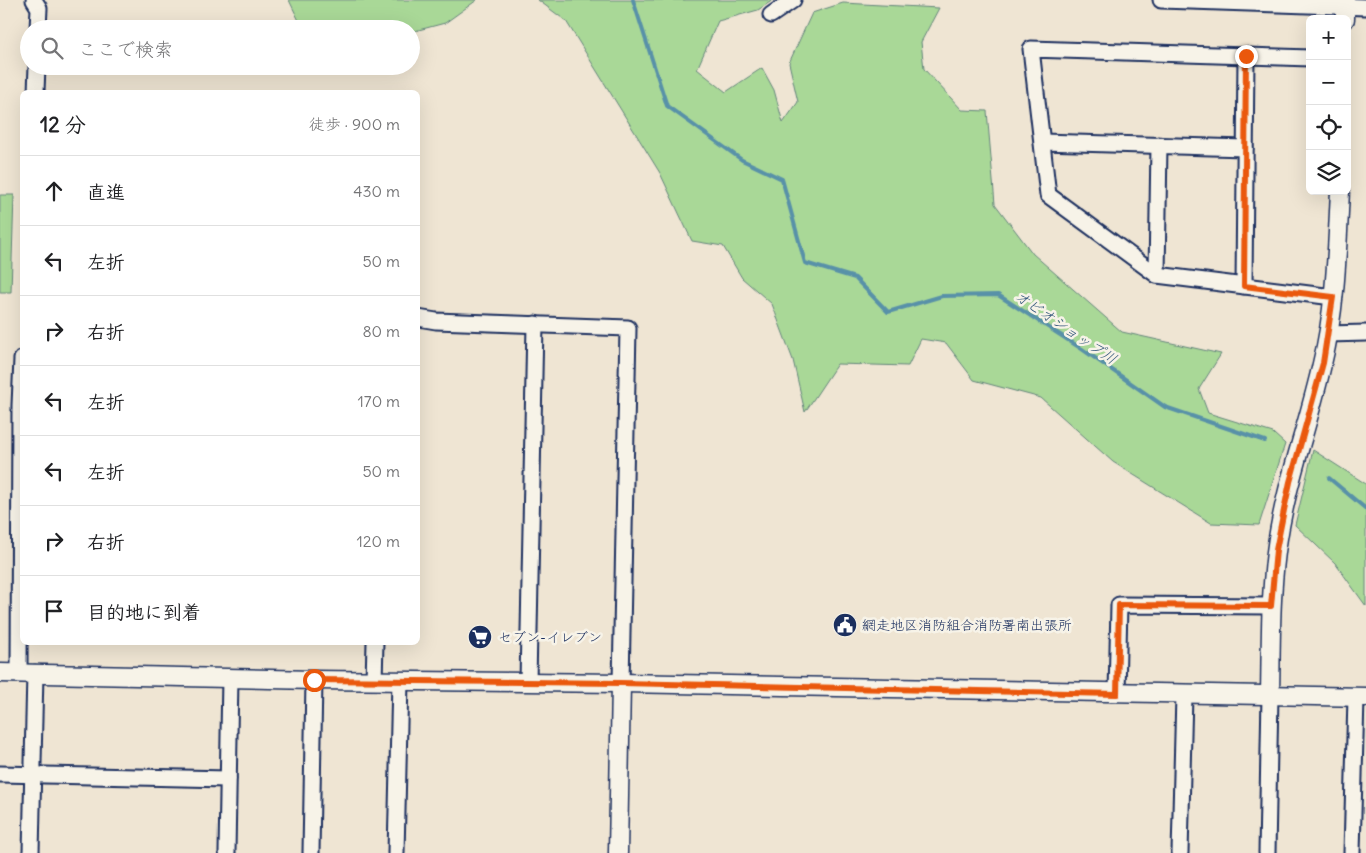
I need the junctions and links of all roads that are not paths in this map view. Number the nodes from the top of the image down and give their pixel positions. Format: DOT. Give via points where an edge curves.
graph roads {
  1 [pos="34,0"];
  2 [pos="793,0"];
  3 [pos="1161,0"];
  4 [pos="1366,7"];
  5 [pos="1345,9"];
  6 [pos="771,15"];
  7 [pos="38,20"];
  8 [pos="1246,56"];
  9 [pos="1306,58"];
  10 [pos="37,75"];
  11 [pos="36,90"];
  12 [pos="1042,142"];
  13 [pos="1159,145"];
  14 [pos="1245,148"];
  15 [pos="1340,195"];
  16 [pos="1157,275"];
  17 [pos="1244,286"];
  18 [pos="1333,297"];
  19 [pos="420,318"];
  20 [pos="535,324"];
  21 [pos="1366,333"];
  22 [pos="1328,334"];
  23 [pos="1271,606"];
  24 [pos="26,645"];
  25 [pos="375,645"];
  26 [pos="0,673"];
  27 [pos="27,673"];
  28 [pos="230,678"];
  29 [pos="314,680"];
  30 [pos="374,681"];
  31 [pos="400,681"];
  32 [pos="528,682"];
  33 [pos="621,683"];
  34 [pos="1117,694"];
  35 [pos="1184,695"];
  36 [pos="1270,696"];
  37 [pos="1361,697"];
  38 [pos="0,774"];
  39 [pos="33,774"];
  40 [pos="228,779"];
  41 [pos="31,853"];
  42 [pos="227,853"];
  43 [pos="311,853"];
  44 [pos="396,853"];
  45 [pos="618,853"];
  46 [pos="1180,853"];
  47 [pos="1267,853"];
  48 [pos="1352,853"];
  1 -- 7 [label="street" via="39,8"];
  2 -- 6 [label="street"];
  3 -- 5 [label="street"];
  4 -- 5 [label="street"];
  8 -- 9 [label="street"];
  8 -- 12 [label="street" via="1031,48"];
  8 -- 14 [label="street"];
  10 -- 11 [label="street"];
  12 -- 13 [label="street"];
  12 -- 16 [label="street" via="1048,195"];
  13 -- 14 [label="street"];
  13 -- 16 [label="street"];
  14 -- 17 [label="street"];
  15 -- 18 [label="street"];
  16 -- 17 [label="street"];
  17 -- 18 [label="street"];
  18 -- 22 [label="street"];
  19 -- 20 [label="street"];
  20 -- 32 [label="street"];
  20 -- 33 [label="street" via="628,328"];
  21 -- 22 [label="street"];
  22 -- 23 [label="street" via="1284,510 1276,550"];
  23 -- 34 [label="street" via="1119,605"];
  23 -- 36 [label="street"];
  24 -- 27 [label="street"];
  25 -- 30 [label="street"];
  26 -- 27 [label="street"];
  27 -- 28 [label="street"];
  27 -- 39 [label="street"];
  28 -- 29 [label="street"];
  28 -- 40 [label="street"];
  29 -- 30 [label="street"];
  29 -- 43 [label="street"];
  30 -- 31 [label="street"];
  31 -- 32 [label="street"];
  31 -- 44 [label="street"];
  32 -- 33 [label="street"];
  33 -- 34 [label="street"];
  33 -- 45 [label="street"];
  34 -- 35 [label="street"];
  35 -- 36 [label="street"];
  35 -- 46 [label="street"];
  36 -- 37 [label="street"];
  36 -- 47 [label="street"];
  37 -- 48 [label="street"];
  38 -- 39 [label="street"];
  39 -- 40 [label="street"];
  39 -- 41 [label="street"];
  40 -- 42 [label="street"];
}
